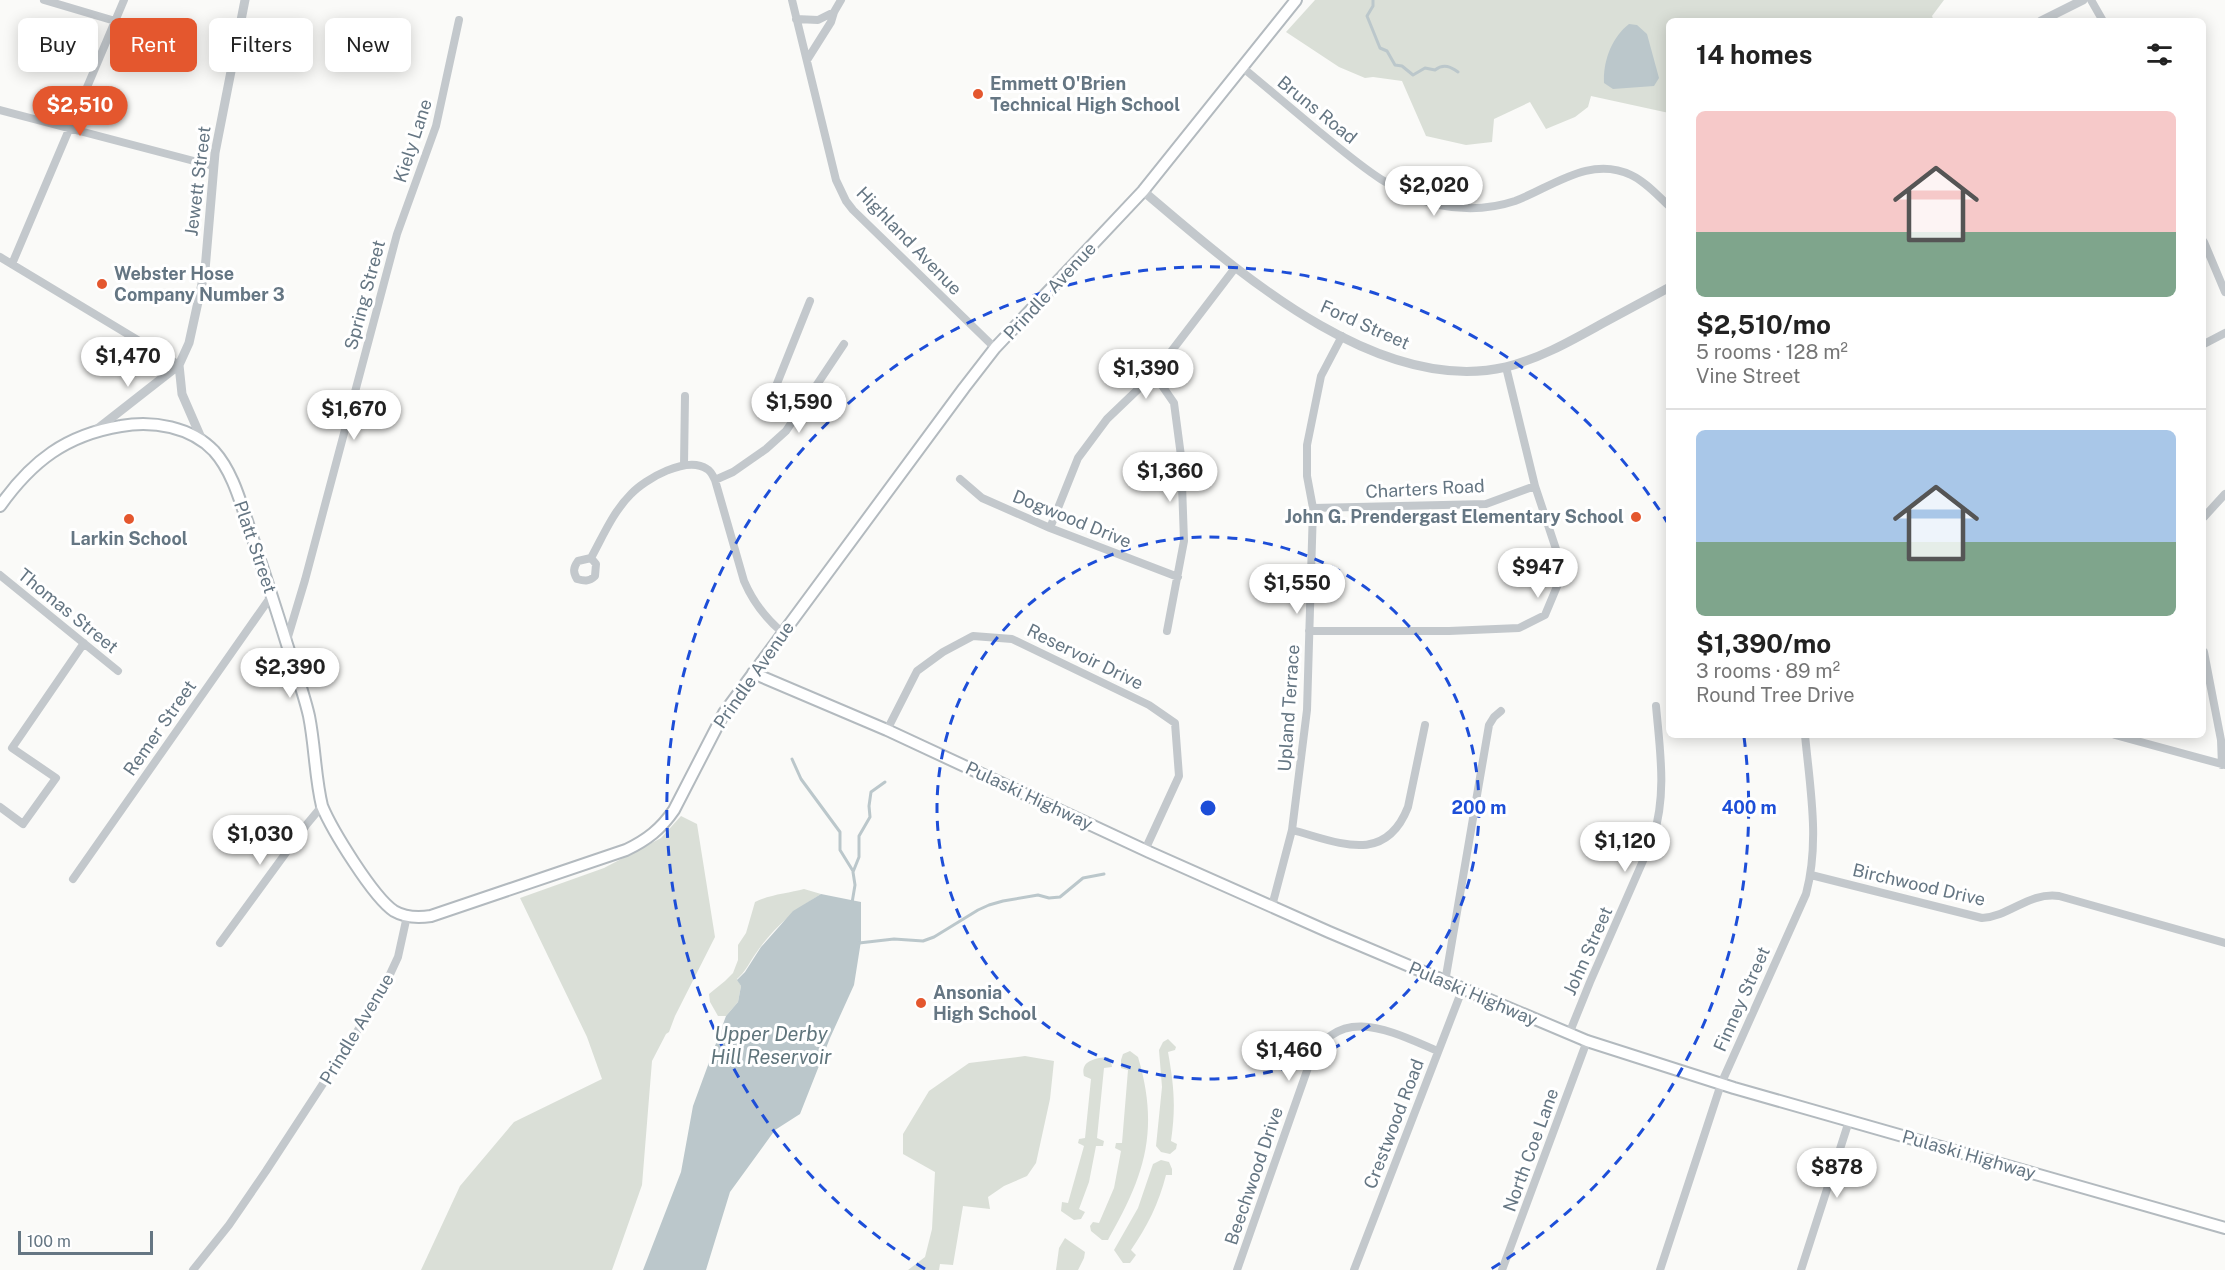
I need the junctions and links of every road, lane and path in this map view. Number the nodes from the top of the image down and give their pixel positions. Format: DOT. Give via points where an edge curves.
graph roads {
  1 [pos="44,0"];
  2 [pos="124,0"];
  3 [pos="245,0"];
  4 [pos="792,0"];
  5 [pos="841,0"];
  6 [pos="1296,0"];
  7 [pos="2083,0"];
  8 [pos="2091,0"];
  9 [pos="834,12"];
  10 [pos="117,18"];
  11 [pos="2047,18"];
  12 [pos="2101,18"];
  13 [pos="796,19"];
  14 [pos="110,20"];
  15 [pos="459,20"];
  16 [pos="110,34"];
  17 [pos="807,60"];
  18 [pos="1242,68"];
  19 [pos="0,110"];
  20 [pos="69,129"];
  21 [pos="213,166"];
  22 [pos="1143,191"];
  23 [pos="1666,204"];
  24 [pos="397,234"];
  25 [pos="2206,247"];
  26 [pos="0,257"];
  27 [pos="12,264"];
  28 [pos="1235,268"];
  29 [pos="1666,292"];
  30 [pos="2225,292"];
  31 [pos="810,301"];
  32 [pos="2225,333"];
  33 [pos="1342,336"];
  34 [pos="2206,343"];
  35 [pos="844,344"];
  36 [pos="995,348"];
  37 [pos="179,365"];
  38 [pos="1506,367"];
  39 [pos="1154,374"];
  40 [pos="685,396"];
  41 [pos="796,415"];
  42 [pos="94,432"];
  43 [pos="202,440"];
  44 [pos="684,465"];
  45 [pos="960,479"];
  46 [pos="715,480"];
  47 [pos="1535,486"];
  48 [pos="2225,494"];
  49 [pos="0,506"];
  50 [pos="1313,508"];
  51 [pos="2206,515"];
  52 [pos="1050,528"];
  53 [pos="591,558"];
  54 [pos="0,575"];
  55 [pos="1178,577"];
  56 [pos="272,595"];
  57 [pos="1167,631"];
  58 [pos="1309,632"];
  59 [pos="783,633"];
  60 [pos="286,642"];
  61 [pos="84,643"];
  62 [pos="2206,662"];
  63 [pos="118,671"];
  64 [pos="753,673"];
  65 [pos="1656,706"];
  66 [pos="1501,711"];
  67 [pos="1425,725"];
  68 [pos="887,730"];
  69 [pos="1805,738"];
  70 [pos="2126,738"];
  71 [pos="2223,765"];
  72 [pos="322,806"];
  73 [pos="0,807"];
  74 [pos="1292,830"];
  75 [pos="1146,850"];
  76 [pos="1811,875"];
  77 [pos="73,879"];
  78 [pos="1272,906"];
  79 [pos="407,916"];
  80 [pos="220,943"];
  81 [pos="2225,943"];
  82 [pos="1445,982"];
  83 [pos="1462,990"];
  84 [pos="1569,1034"];
  85 [pos="1587,1041"];
  86 [pos="1438,1051"];
  87 [pos="1721,1084"];
  88 [pos="1849,1121"];
  89 [pos="2225,1228"];
  90 [pos="193,1270"];
  91 [pos="1237,1270"];
  92 [pos="1354,1270"];
  93 [pos="1502,1270"];
  94 [pos="1660,1270"];
  95 [pos="1801,1270"];
  1 -- 14 [label="street"];
  2 -- 10 [label="street"];
  3 -- 21 [label="street, Jewett Street"];
  4 -- 13 [label="street, Highland Avenue"];
  5 -- 9 [label="street"];
  6 -- 18 [label="main road, Prindle Avenue"];
  7 -- 11 [label="street"];
  8 -- 12 [label="street"];
  9 -- 13 [label="street" via="818,20"];
  9 -- 17 [label="street"];
  13 -- 17 [label="street, Highland Avenue"];
  15 -- 24 [label="street, Kiely Lane" via="436,126"];
  16 -- 20 [label="street"];
  17 -- 36 [label="street, Highland Avenue" via="836,180 846,201"];
  18 -- 22 [label="main road, Prindle Avenue"];
  18 -- 23 [label="street, Bruns Road" via="1366,168 1417,199 1486,208 1515,201 1583,171 1608,169 1633,176"];
  19 -- 20 [label="street"];
  20 -- 21 [label="street"];
  20 -- 27 [label="street"];
  21 -- 37 [label="street, Jewett Street" via="205,270 189,343"];
  22 -- 28 [label="street, Ford Street"];
  22 -- 36 [label="main road, Prindle Avenue"];
  24 -- 60 [label="street, Spring Street"];
  25 -- 30 [label="street"];
  26 -- 27 [label="street"];
  27 -- 37 [label="street"];
  28 -- 33 [label="street, Ford Street" via="1283,303"];
  28 -- 39 [label="street"];
  29 -- 38 [label="street, Ford Street" via="1569,342"];
  31 -- 41 [label="street" via="772,396"];
  32 -- 34 [label="street"];
  33 -- 38 [label="street, Ford Street" via="1413,364 1459,371"];
  33 -- 50 [label="street, Upland Terrace" via="1321,376 1307,445"];
  35 -- 41 [label="street"];
  36 -- 59 [label="main road, Prindle Avenue"];
  37 -- 42 [label="street"];
  37 -- 43 [label="street, Platt Street" via="182,394"];
  38 -- 47 [label="street"];
  39 -- 52 [label="street" via="1107,419 1078,458"];
  39 -- 55 [label="street" via="1174,403 1181,456 1184,541"];
  40 -- 44 [label="street"];
  41 -- 46 [label="street" via="786,431 766,449"];
  42 -- 43 [label="main road" via="144,423"];
  42 -- 49 [label="main road" via="56,448 33,466"];
  43 -- 56 [label="main road, Platt Street" via="230,474"];
  44 -- 46 [label="street" via="709,469"];
  44 -- 53 [label="street" via="660,474 632,493"];
  45 -- 52 [label="street, Dogwood Drive" via="982,498"];
  46 -- 59 [label="street" via="747,589 766,618"];
  47 -- 50 [label="street, Charters Road" via="1486,504"];
  47 -- 58 [label="street" via="1556,549 1558,584 1545,615 1519,628"];
  48 -- 51 [label="street"];
  50 -- 58 [label="street, Upland Terrace"];
  52 -- 55 [label="street, Dogwood Drive"];
  54 -- 61 [label="street, Thomas Street"];
  55 -- 57 [label="street"];
  56 -- 60 [label="main road, Platt Street"];
  56 -- 77 [label="street, Remer Street"];
  58 -- 74 [label="street, Upland Terrace" via="1307,710"];
  59 -- 64 [label="main road, Prindle Avenue"];
  60 -- 72 [label="main road, Platt Street" via="310,719"];
  61 -- 63 [label="street, Thomas Street"];
  61 -- 73 [label="street" via="12,748 56,778 23,824"];
  62 -- 71 [label="street"];
  64 -- 68 [label="main road, Pulaski Highway"];
  64 -- 79 [label="main road, Prindle Avenue" via="724,713 674,810 654,834 608,856 453,909 421,918"];
  65 -- 84 [label="street, John Street" via="1662,776 1659,821"];
  66 -- 82 [label="street" via="1489,725"];
  67 -- 74 [label="street" via="1408,807 1385,840 1353,846"];
  68 -- 75 [label="main road, Pulaski Highway"];
  68 -- 75 [label="street, Reservoir Drive" via="917,671 943,652 974,636 1012,639 1149,705 1175,723 1179,776"];
  69 -- 76 [label="street, Finney Street" via="1814,833"];
  70 -- 71 [label="street"];
  72 -- 79 [label="main road, Platt Street" via="378,895 396,912"];
  72 -- 80 [label="street"];
  74 -- 78 [label="street, Upland Terrace"];
  75 -- 78 [label="main road, Pulaski Highway"];
  76 -- 81 [label="street, Birchwood Drive" via="1982,918 1999,915 2033,897 2059,896"];
  76 -- 87 [label="street, Finney Street"];
  78 -- 82 [label="main road, Pulaski Highway"];
  79 -- 90 [label="street, Prindle Avenue" via="398,957 379,998 254,1189"];
  82 -- 83 [label="main road, Pulaski Highway"];
  83 -- 84 [label="main road, Pulaski Highway"];
  83 -- 86 [label="street, Crestwood Road"];
  84 -- 85 [label="main road, Pulaski Highway"];
  85 -- 87 [label="main road, Pulaski Highway"];
  85 -- 93 [label="street, North Coe Lane"];
  86 -- 91 [label="street, Beechwood Drive" via="1382,1028 1361,1026 1338,1030 1321,1043 1310,1062"];
  86 -- 92 [label="street, Crestwood Road"];
  87 -- 88 [label="main road, Pulaski Highway"];
  87 -- 94 [label="street, Finney Street"];
  88 -- 89 [label="main road, Pulaski Highway"];
  88 -- 95 [label="street"];
}
